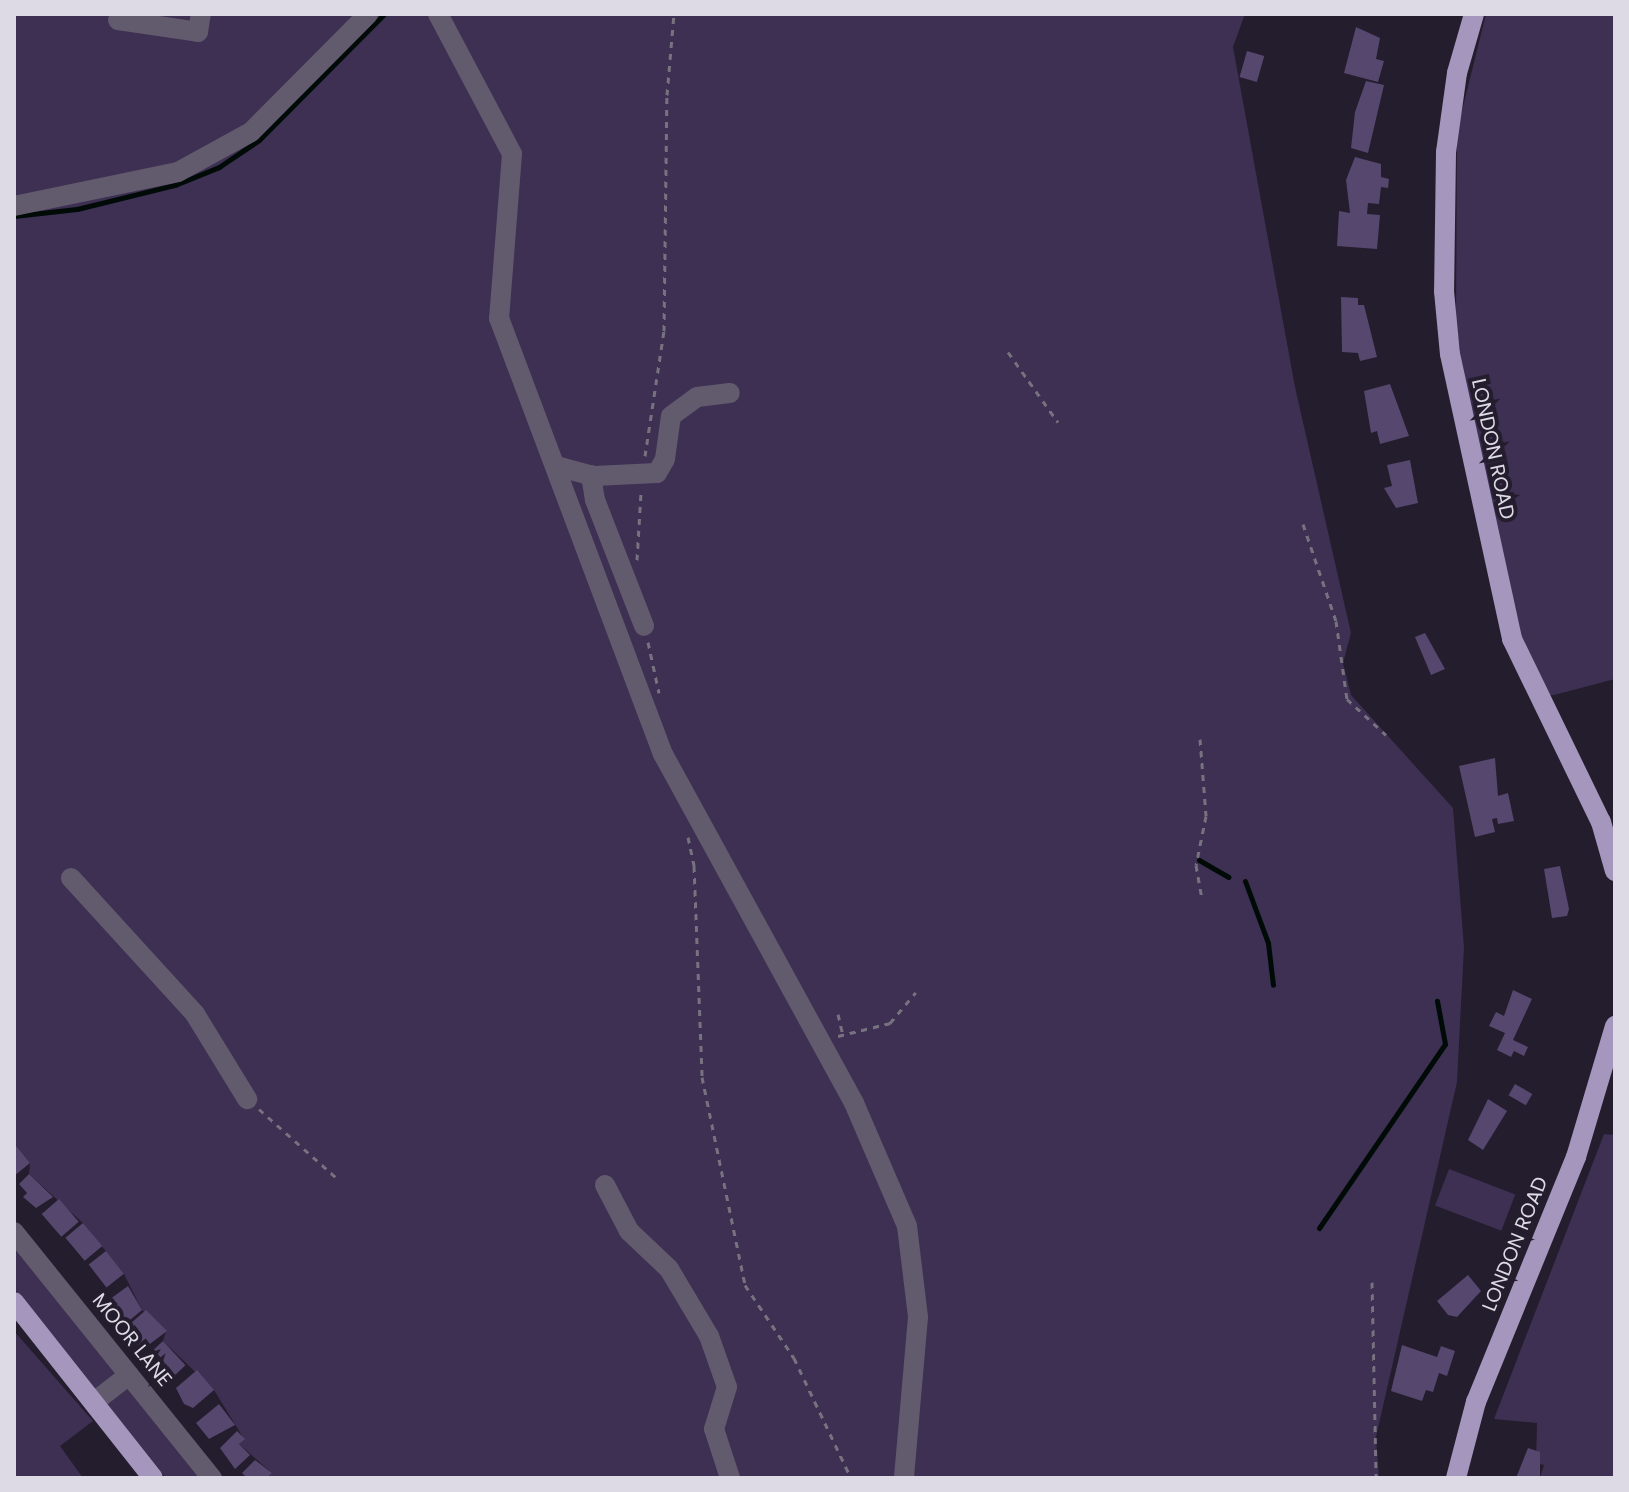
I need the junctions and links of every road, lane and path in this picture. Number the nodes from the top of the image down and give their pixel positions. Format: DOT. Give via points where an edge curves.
graph roads {
  1 [pos="201,14"];
  2 [pos="368,14"];
  3 [pos="438,14"];
  4 [pos="674,14"];
  5 [pos="1474,14"];
  6 [pos="118,20"];
  7 [pos="14,206"];
  8 [pos="1008,352"];
  9 [pos="730,393"];
  10 [pos="1058,422"];
  11 [pos="556,466"];
  12 [pos="659,473"];
  13 [pos="591,475"];
  14 [pos="1303,524"];
  15 [pos="638,575"];
  16 [pos="644,626"];
  17 [pos="658,705"];
  18 [pos="1386,735"];
  19 [pos="1200,739"];
  20 [pos="687,830"];
  21 [pos="1615,871"];
  22 [pos="71,878"];
  23 [pos="1202,899"];
  24 [pos="916,992"];
  25 [pos="838,1014"];
  26 [pos="1615,1026"];
  27 [pos="843,1035"];
  28 [pos="819,1040"];
  29 [pos="247,1099"];
  30 [pos="339,1180"];
  31 [pos="605,1185"];
  32 [pos="14,1232"];
  33 [pos="1372,1282"];
  34 [pos="14,1302"];
  35 [pos="129,1375"];
  36 [pos="94,1402"];
  37 [pos="727,1475"];
  38 [pos="153,1478"];
  39 [pos="212,1478"];
  40 [pos="851,1478"];
  41 [pos="904,1478"];
  42 [pos="1376,1478"];
  43 [pos="1456,1478"];
  1 -- 6 [label="street" via="198,32"];
  2 -- 7 [label="street" via="251,132 178,172"];
  3 -- 11 [label="street" via="512,154 499,318"];
  4 -- 12 [label="path" via="667,95"];
  5 -- 21 [label="main road, LONDON ROAD" via="1457,73 1446,152 1444,291 1450,354 1512,639 1601,822"];
  8 -- 10 [label="path"];
  9 -- 12 [label="street" via="697,397 671,416"];
  11 -- 13 [label="street"];
  11 -- 28 [label="street" via="663,754"];
  12 -- 13 [label="street"];
  12 -- 15 [label="path"];
  13 -- 16 [label="street" via="595,500"];
  14 -- 18 [label="path" via="1336,621 1347,699"];
  16 -- 17 [label="path" via="660,682"];
  19 -- 23 [label="path" via="1206,816 1196,865"];
  20 -- 40 [label="path" via="694,866 702,1077 745,1285 794,1358"];
  22 -- 29 [label="street" via="187,1004"];
  24 -- 27 [label="path" via="890,1023"];
  25 -- 27 [label="path"];
  26 -- 43 [label="main road, LONDON ROAD" via="1576,1157 1476,1402"];
  27 -- 28 [label="path"];
  28 -- 41 [label="street" via="854,1103 907,1226 918,1317"];
  29 -- 30 [label="path"];
  31 -- 37 [label="street" via="629,1231 660,1257 701,1316 727,1387 714,1429"];
  32 -- 35 [label="street, MOOR LANE"];
  33 -- 42 [label="path"];
  34 -- 36 [label="main road"];
  35 -- 36 [label="street"];
  35 -- 39 [label="street, MOOR LANE"];
  36 -- 38 [label="main road"];
}
